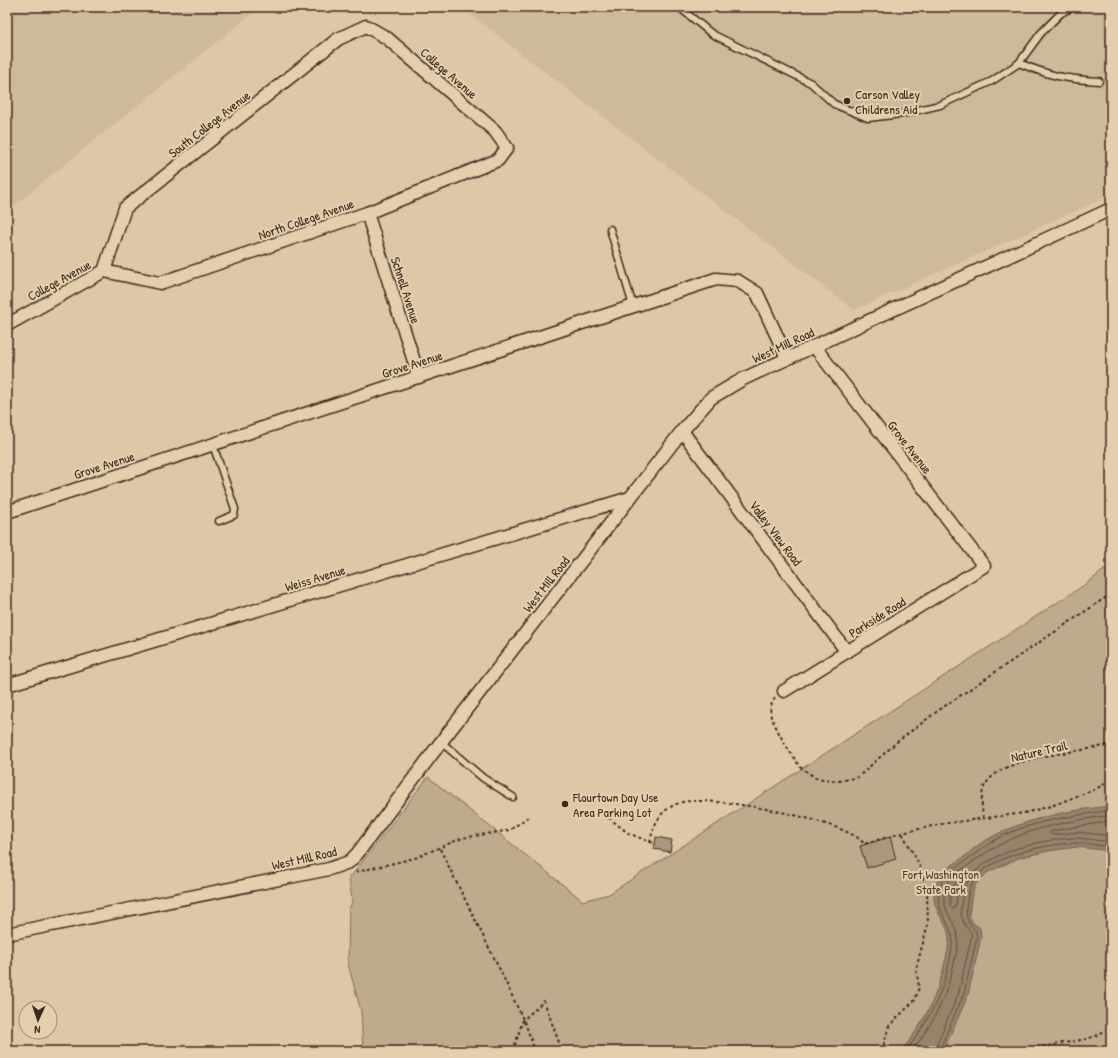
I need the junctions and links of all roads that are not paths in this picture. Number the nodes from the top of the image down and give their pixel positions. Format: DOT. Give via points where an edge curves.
graph roads {
  1 [pos="679,7"];
  2 [pos="1073,7"];
  3 [pos="366,26"];
  4 [pos="1019,63"];
  5 [pos="1099,81"];
  6 [pos="507,148"];
  7 [pos="1111,209"];
  8 [pos="367,213"];
  9 [pos="610,229"];
  10 [pos="104,271"];
  11 [pos="633,306"];
  12 [pos="7,325"];
  13 [pos="814,346"];
  14 [pos="788,358"];
  15 [pos="419,377"];
  16 [pos="682,431"];
  17 [pos="213,444"];
  18 [pos="630,498"];
  19 [pos="7,512"];
  20 [pos="219,521"];
  21 [pos="984,566"];
  22 [pos="848,652"];
  23 [pos="7,685"];
  24 [pos="784,691"];
  25 [pos="441,742"];
  26 [pos="513,797"];
  27 [pos="7,934"];
  1 -- 4 [label="lane" via="712,34 811,83 834,104 868,118 940,105 992,81"];
  2 -- 4 [label="lane" via="1061,13 1041,32"];
  3 -- 6 [label="street, College Avenue" via="387,38 495,131"];
  3 -- 10 [label="street, South College Avenue" via="338,39 125,208"];
  4 -- 5 [label="lane" via="1047,75"];
  6 -- 8 [label="street, North College Avenue" via="498,160"];
  7 -- 13 [label="street, West Mill Road"];
  8 -- 10 [label="street, North College Avenue" via="160,283"];
  8 -- 15 [label="street, Schnell Avenue"];
  9 -- 11 [label="lane"];
  10 -- 12 [label="street, College Avenue"];
  11 -- 14 [label="street, Grove Avenue" via="716,279 738,281 757,293"];
  11 -- 15 [label="street, Grove Avenue"];
  13 -- 14 [label="street, West Mill Road"];
  13 -- 21 [label="street, Grove Avenue"];
  14 -- 16 [label="street, West Mill Road" via="717,394 701,407"];
  15 -- 17 [label="street, Grove Avenue"];
  16 -- 18 [label="street, West Mill Road"];
  16 -- 22 [label="street, Valley View Road"];
  17 -- 19 [label="street, Grove Avenue"];
  17 -- 20 [label="lane" via="235,509 234,515"];
  18 -- 23 [label="street, Weiss Avenue"];
  18 -- 25 [label="street, West Mill Road"];
  21 -- 22 [label="street, Parkside Road"];
  22 -- 24 [label="street, Parkside Road"];
  25 -- 26 [label="lane" via="483,778"];
  25 -- 27 [label="street, West Mill Road" via="357,854 341,866"];
}
